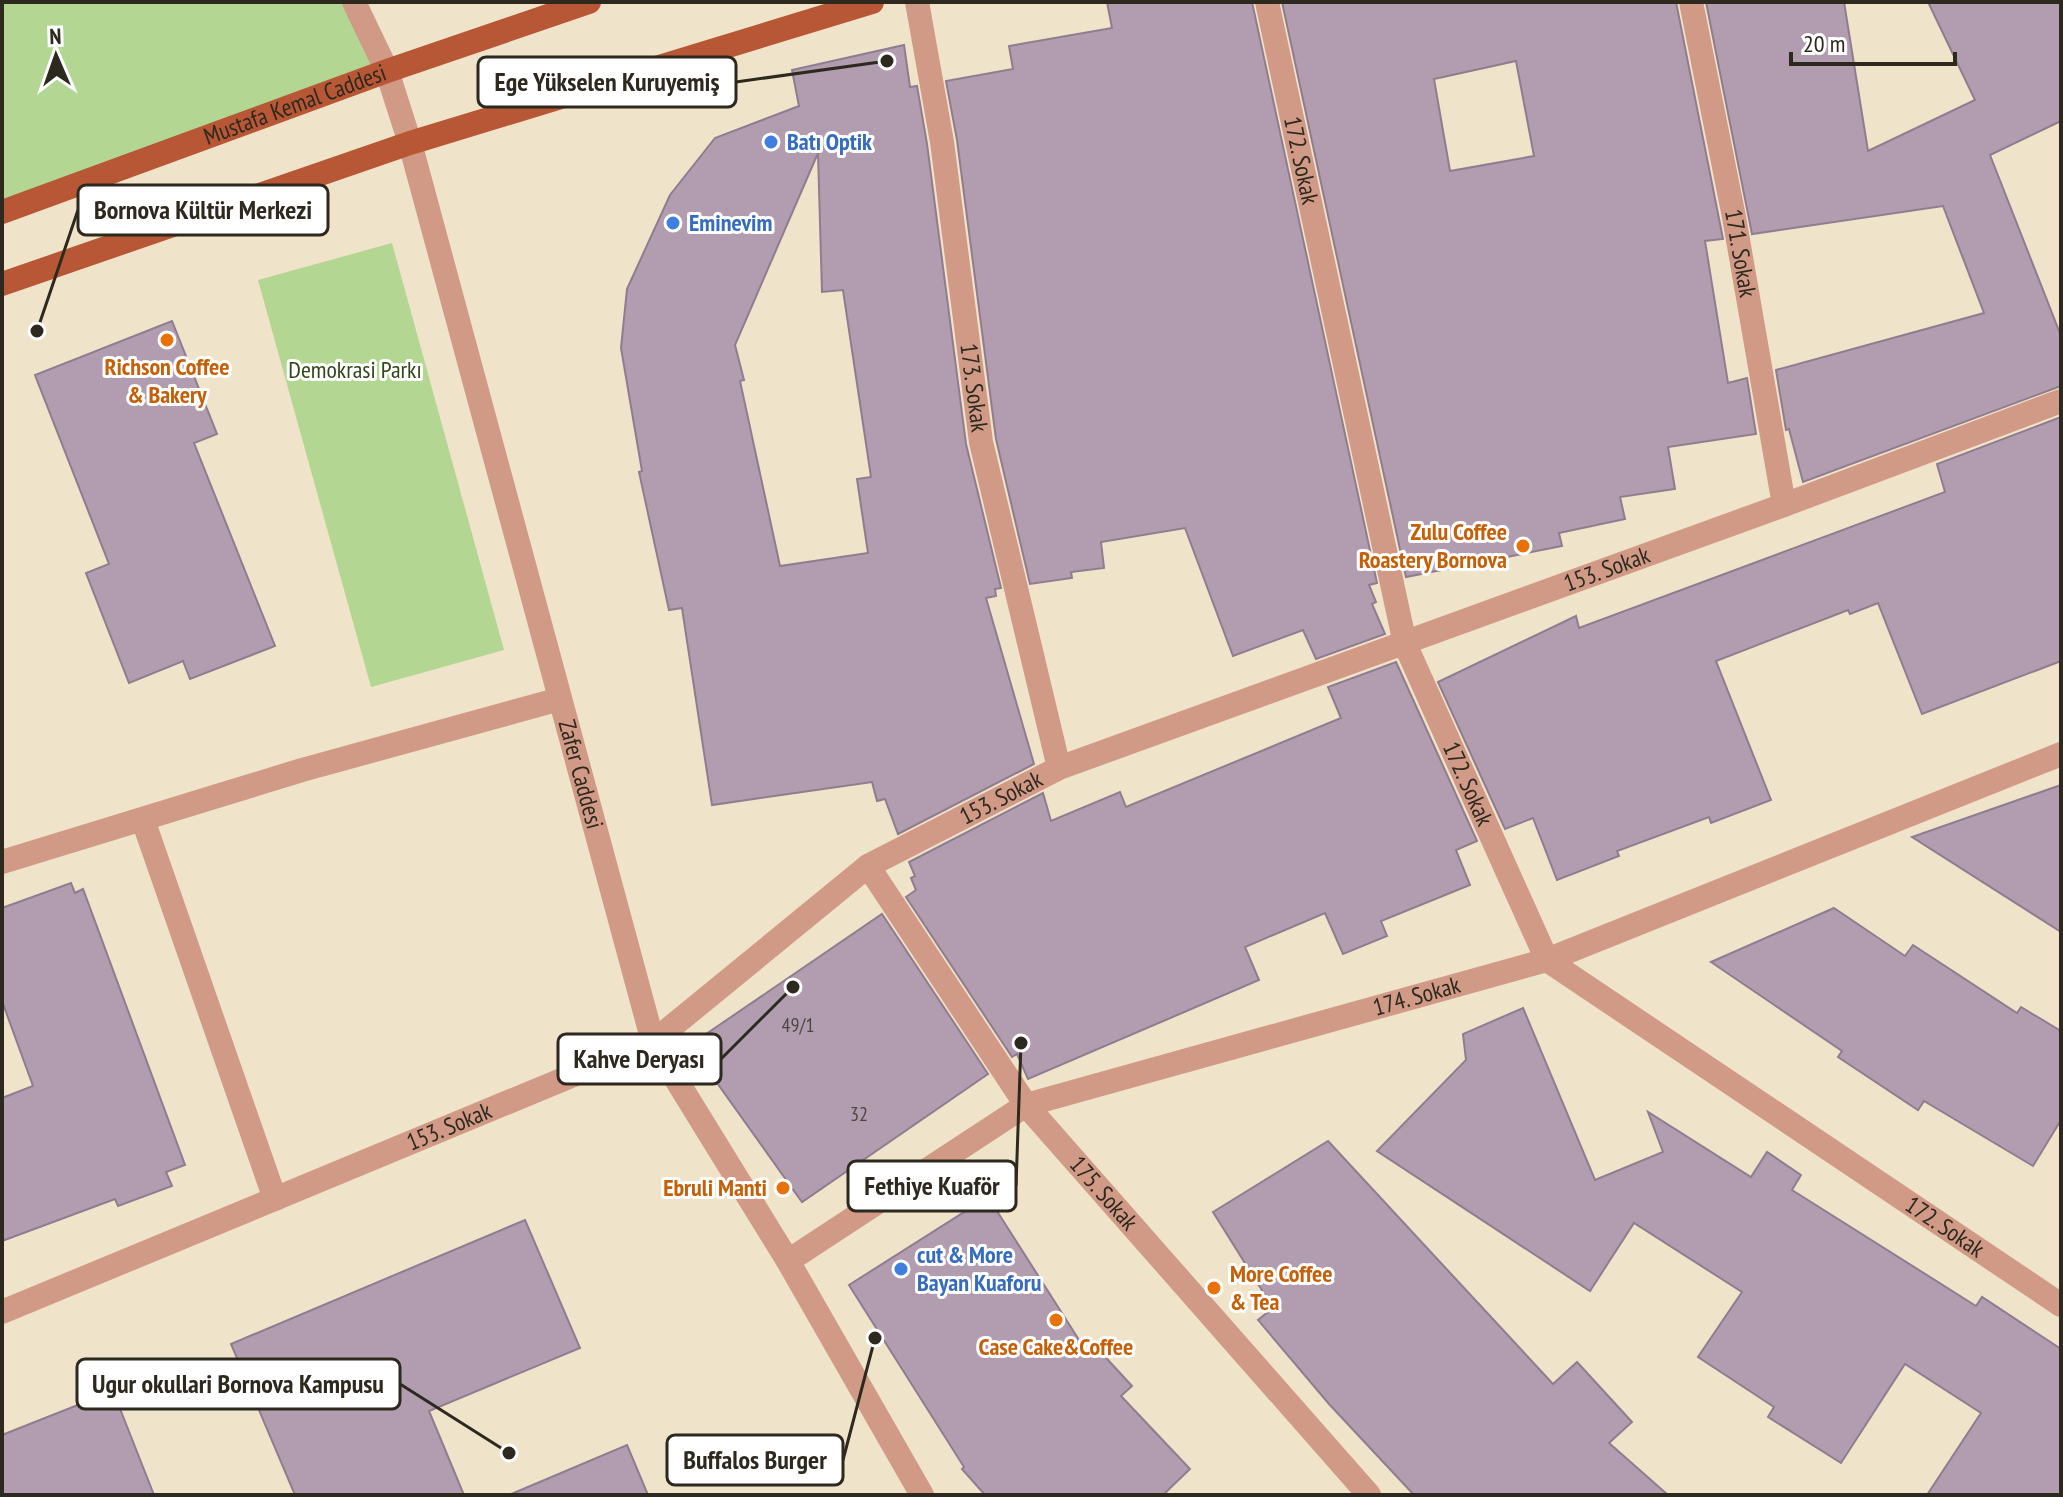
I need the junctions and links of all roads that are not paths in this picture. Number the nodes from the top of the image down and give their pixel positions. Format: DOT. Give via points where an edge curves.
graph roads {
  1 [pos="354,2"];
  2 [pos="589,2"];
  3 [pos="872,2"];
  4 [pos="917,2"];
  5 [pos="1267,2"];
  6 [pos="1691,2"];
  7 [pos="387,71"];
  8 [pos="410,143"];
  9 [pos="2,212"];
  10 [pos="2,284"];
  11 [pos="2061,401"];
  12 [pos="1784,505"];
  13 [pos="1405,644"];
  14 [pos="560,699"];
  15 [pos="2061,754"];
  16 [pos="1059,768"];
  17 [pos="143,820"];
  18 [pos="2,862"];
  19 [pos="868,866"];
  20 [pos="1547,960"];
  21 [pos="653,1042"];
  22 [pos="1026,1105"];
  23 [pos="275,1199"];
  24 [pos="788,1261"];
  25 [pos="2061,1305"];
  26 [pos="2,1312"];
  27 [pos="922,1495"];
  28 [pos="1369,1495"];
  1 -- 7 [label="street, Zafer Caddesi"];
  2 -- 7 [label="main road, Mustafa Kemal Caddesi"];
  3 -- 8 [label="main road"];
  4 -- 16 [label="street, 173. Sokak" via="942,142 981,442"];
  5 -- 13 [label="street, 172. Sokak"];
  6 -- 12 [label="street, 171. Sokak"];
  7 -- 8 [label="street, Zafer Caddesi"];
  7 -- 9 [label="main road, Mustafa Kemal Caddesi"];
  8 -- 10 [label="main road"];
  8 -- 14 [label="street, Zafer Caddesi"];
  11 -- 12 [label="street, 153. Sokak"];
  12 -- 13 [label="street, 153. Sokak"];
  13 -- 16 [label="street, 153. Sokak"];
  13 -- 20 [label="street, 172. Sokak"];
  14 -- 17 [label="street"];
  14 -- 21 [label="street, Zafer Caddesi"];
  15 -- 20 [label="street, 174. Sokak"];
  16 -- 19 [label="street, 153. Sokak"];
  17 -- 18 [label="street"];
  17 -- 23 [label="street"];
  19 -- 21 [label="street, 153. Sokak"];
  19 -- 22 [label="street, 175. Sokak"];
  20 -- 22 [label="street, 174. Sokak"];
  20 -- 25 [label="street, 172. Sokak"];
  21 -- 23 [label="street, 153. Sokak"];
  21 -- 24 [label="street, Zafer Caddesi"];
  22 -- 24 [label="street, 174. Sokak"];
  22 -- 28 [label="street, 175. Sokak"];
  23 -- 26 [label="street, 153. Sokak"];
  24 -- 27 [label="street, Zafer Caddesi"];
}
